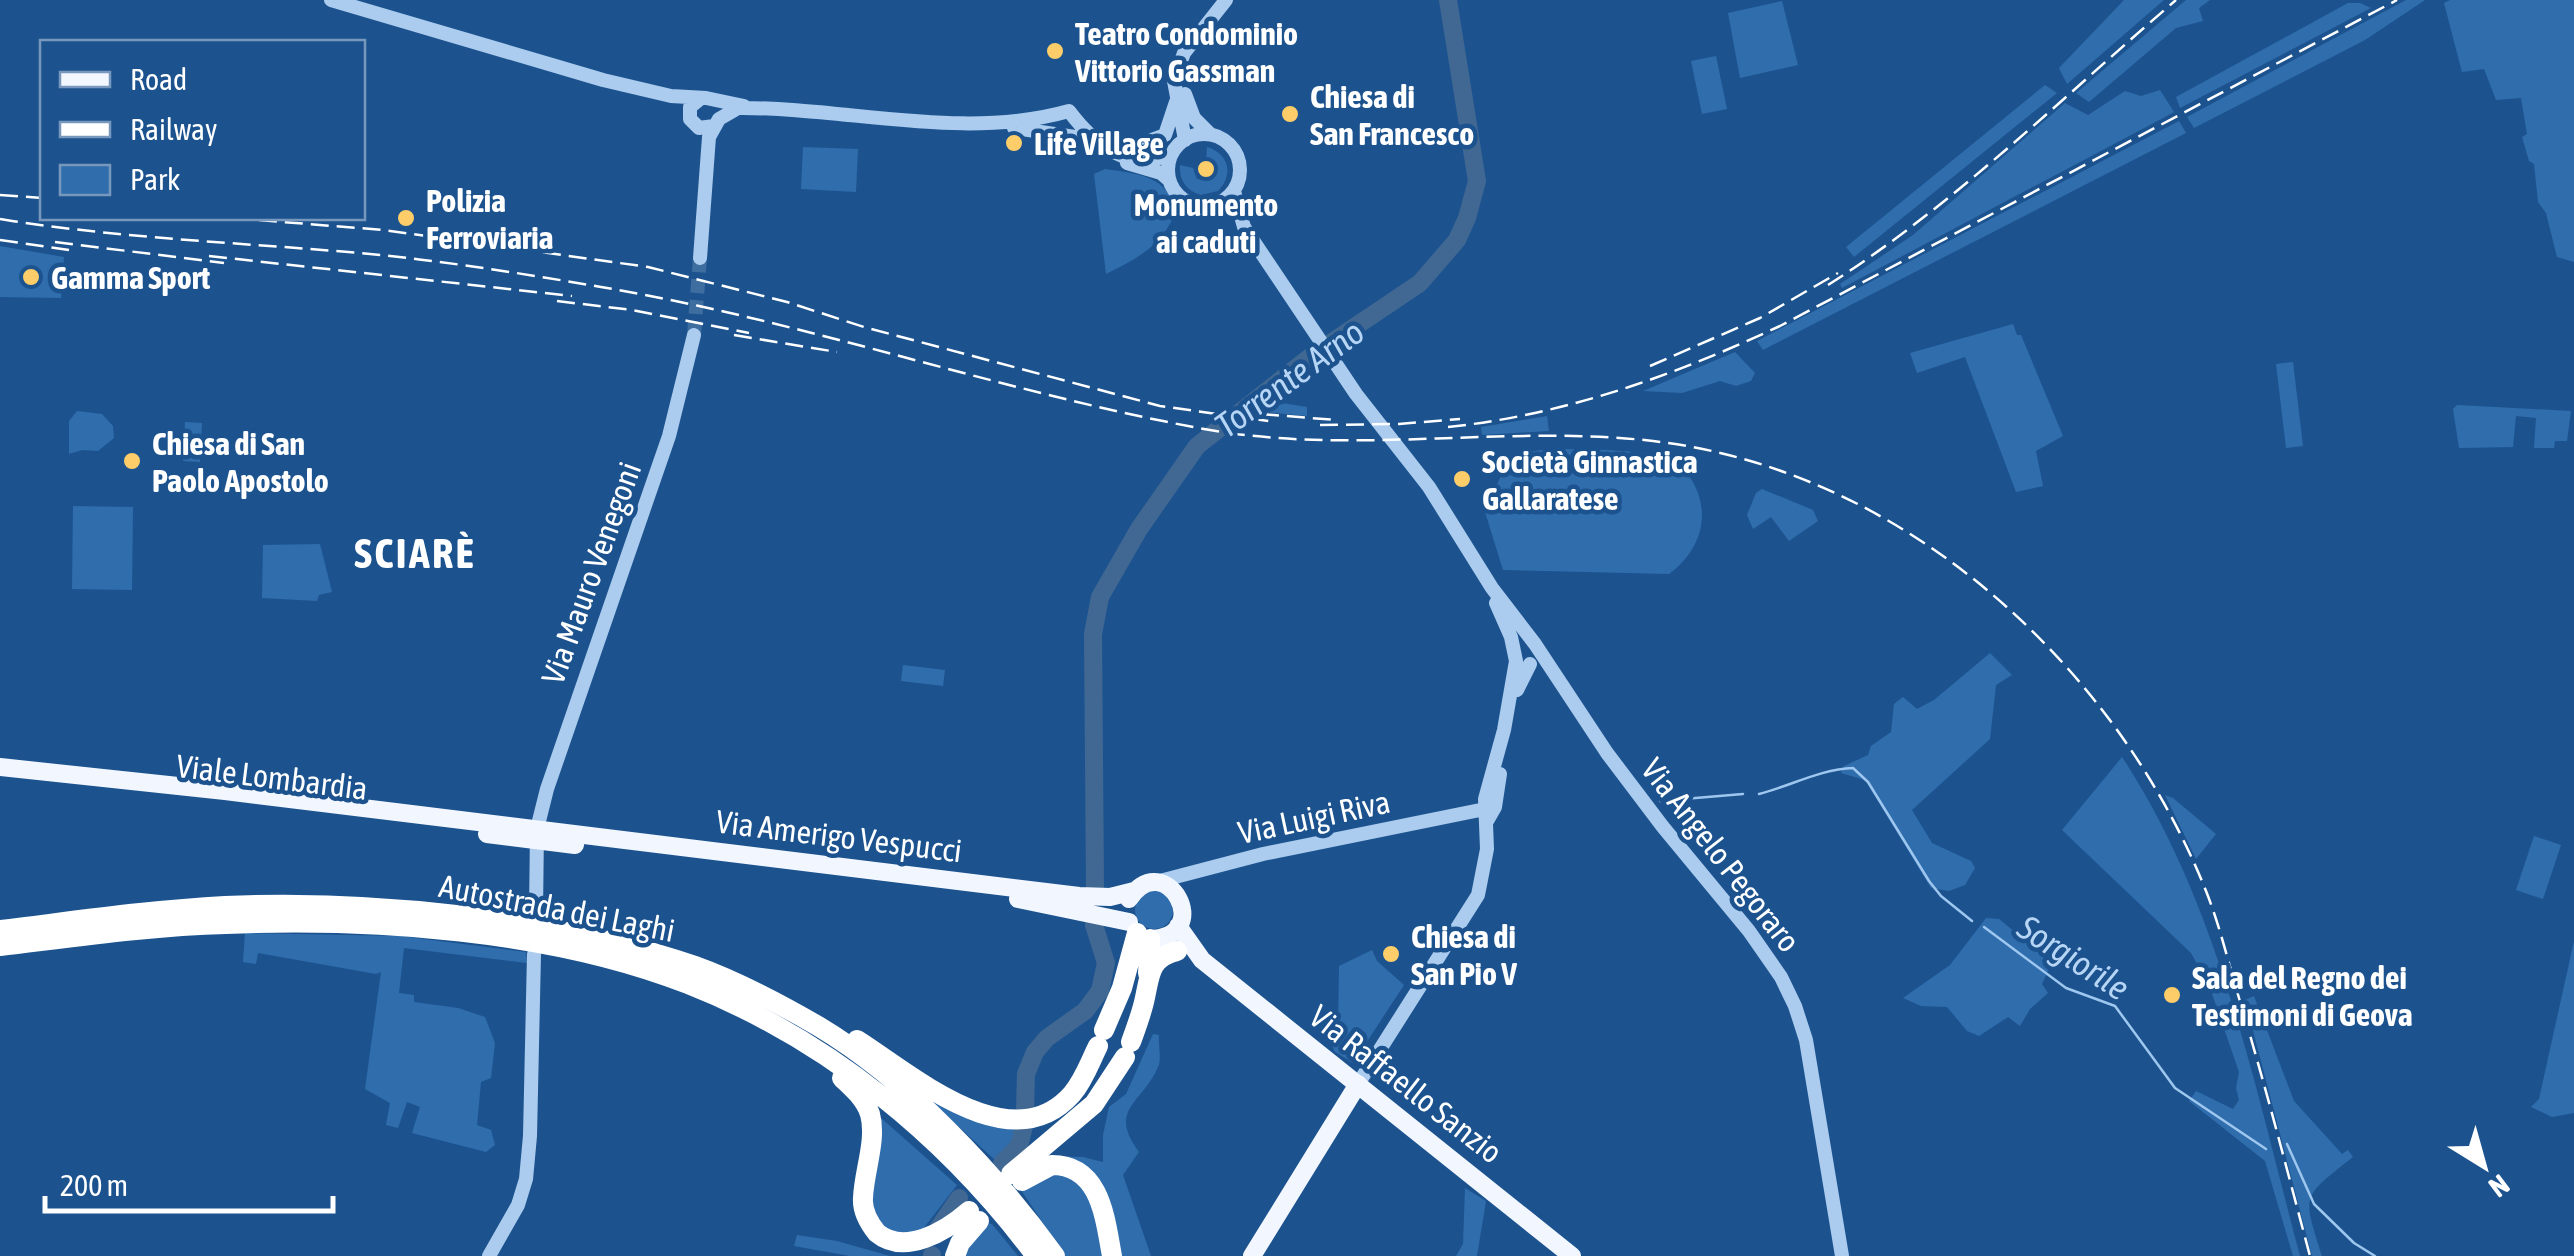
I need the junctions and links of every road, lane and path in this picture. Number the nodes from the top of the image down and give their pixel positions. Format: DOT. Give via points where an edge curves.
graph roads {
  1 [pos="331,0"];
  2 [pos="360,0"];
  3 [pos="1226,0"];
  4 [pos="403,19"];
  5 [pos="1180,64"];
  6 [pos="678,96"];
  7 [pos="1177,96"];
  8 [pos="706,99"];
  9 [pos="755,108"];
  10 [pos="689,112"];
  11 [pos="1076,120"];
  12 [pos="974,122"];
  13 [pos="711,124"];
  14 [pos="1029,130"];
  15 [pos="1211,134"];
  16 [pos="1185,140"];
  17 [pos="1173,152"];
  18 [pos="1114,154"];
  19 [pos="1169,180"];
  20 [pos="1234,191"];
  21 [pos="1213,206"];
  22 [pos="1244,227"];
  23 [pos="700,258"];
  24 [pos="694,335"];
  25 [pos="1527,655"];
  26 [pos="0,767"];
  27 [pos="0,776"];
  28 [pos="1486,815"];
  29 [pos="537,836"];
  30 [pos="1156,882"];
  31 [pos="1134,892"];
  32 [pos="536,914"];
  33 [pos="1178,926"];
  34 [pos="0,930"];
  35 [pos="1139,931"];
  36 [pos="0,946"];
  37 [pos="1177,951"];
  38 [pos="534,954"];
  39 [pos="609,959"];
  40 [pos="1202,960"];
  41 [pos="1148,973"];
  42 [pos="744,988"];
  43 [pos="1358,1084"];
  44 [pos="489,1256"];
  45 [pos="955,1256"];
  46 [pos="1036,1256"];
  47 [pos="1055,1256"];
  48 [pos="1112,1256"];
  49 [pos="1252,1256"];
  50 [pos="1572,1256"];
  51 [pos="1842,1256"];
  1 -- 4 [label="street"];
  2 -- 4 [label="street"];
  3 -- 5 [label="street"];
  4 -- 6 [label="street"];
  5 -- 7 [label="street"];
  5 -- 15 [label="street" via="1194,118"];
  6 -- 8 [label="street"];
  6 -- 10 [label="street"];
  7 -- 16 [label="street"];
  7 -- 18 [label="street" via="1165,135"];
  8 -- 9 [label="street"];
  8 -- 10 [label="street"];
  8 -- 13 [label="street" via="719,108"];
  9 -- 12 [label="street"];
  9 -- 13 [label="street" via="738,108"];
  10 -- 13 [label="street" via="691,122"];
  11 -- 12 [label="street" via="1069,111 1022,123"];
  11 -- 14 [label="street"];
  11 -- 18 [label="street"];
  12 -- 14 [label="street"];
  13 -- 23 [label="street"];
  14 -- 19 [label="street" via="1080,138"];
  15 -- 16 [label="street"];
  15 -- 20 [label="street" via="1238,157"];
  16 -- 17 [label="street"];
  17 -- 18 [label="street" via="1154,159"];
  17 -- 19 [label="street"];
  19 -- 21 [label="street" via="1188,203"];
  20 -- 21 [label="street"];
  20 -- 22 [label="street"];
  21 -- 22 [label="street"];
  22 -- 25 [label="street, Via Angelo Pegoraro" via="1371,416 1434,494"];
  24 -- 29 [label="street, Via Mauro Venegoni" via="680,402 565,729"];
  25 -- 28 [label="street" via="1495,807"];
  25 -- 51 [label="street, Via Angelo Pegoraro" via="1556,679 1640,798 1761,946 1789,992 1808,1046"];
  26 -- 29 [label="main road, Viale Lombardia"];
  27 -- 29 [label="main road, Viale Lombardia"];
  28 -- 30 [label="street, Via Luigi Riva"];
  28 -- 43 [label="street" via="1478,895"];
  29 -- 31 [label="main road, Via Amerigo Vespucci" via="1079,896"];
  29 -- 32 [label="street, Via Mauro Venegoni"];
  29 -- 35 [label="main road, Via Amerigo Vespucci" via="1022,900"];
  30 -- 31 [label="main road"];
  30 -- 33 [label="main road" via="1180,897"];
  31 -- 35 [label="main road" via="1127,906"];
  33 -- 35 [label="main road" via="1167,936"];
  33 -- 40 [label="main road, Via Raffaello Sanzio"];
  34 -- 42 [label="highway, Autostrada dei Laghi" via="223,906 380,908 614,944 698,967"];
  35 -- 37 [label="main road, Via Raffaello Sanzio"];
  35 -- 41 [label="highway"];
  35 -- 42 [label="highway" via="1122,988 1078,1085 1059,1105 1026,1117 954,1103 824,1021"];
  36 -- 39 [label="highway, Autostrada dei Laghi" via="224,924 331,922 518,941"];
  37 -- 40 [label="main road, Via Raffaello Sanzio"];
  37 -- 41 [label="highway"];
  38 -- 44 [label="street" via="526,1179"];
  39 -- 45 [label="highway" via="756,1025 829,1067 865,1102 871,1122 863,1205 869,1221 885,1242 904,1247 926,1244 974,1216"];
  39 -- 46 [label="highway, Autostrada dei Laghi" via="689,984 857,1076 946,1153"];
  40 -- 43 [label="main road, Via Raffaello Sanzio"];
  41 -- 48 [label="highway" via="1128,1050 1098,1100 1016,1177 1052,1165 1080,1172 1094,1187"];
  42 -- 47 [label="highway, Autostrada dei Laghi" via="820,1027 928,1112 992,1177"];
  43 -- 49 [label="main road"];
  43 -- 50 [label="main road, Via Raffaello Sanzio"];
}
